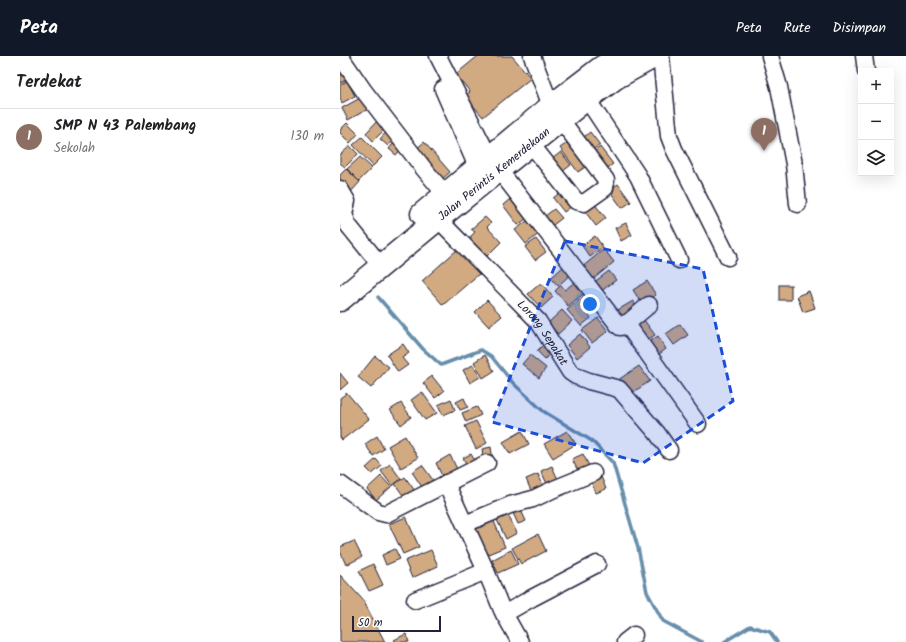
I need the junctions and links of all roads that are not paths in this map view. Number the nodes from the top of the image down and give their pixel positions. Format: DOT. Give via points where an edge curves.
graph roads {
  1 [pos="340,56"];
  2 [pos="428,56"];
  3 [pos="438,56"];
  4 [pos="532,56"];
  5 [pos="621,56"];
  6 [pos="655,56"];
  7 [pos="661,56"];
  8 [pos="770,56"];
  9 [pos="864,56"];
  10 [pos="866,68"];
  11 [pos="587,99"];
  12 [pos="556,113"];
  13 [pos="531,144"];
  14 [pos="488,165"];
  15 [pos="340,189"];
  16 [pos="445,194"];
  17 [pos="798,204"];
  18 [pos="438,219"];
  19 [pos="372,256"];
  20 [pos="728,257"];
  21 [pos="680,260"];
  22 [pos="340,282"];
  23 [pos="340,300"];
  24 [pos="649,304"];
  25 [pos="626,323"];
  26 [pos="698,424"];
  27 [pos="669,450"];
  28 [pos="487,463"];
  29 [pos="593,473"];
  30 [pos="446,483"];
  31 [pos="340,484"];
  32 [pos="465,524"];
  33 [pos="597,564"];
  34 [pos="486,571"];
  35 [pos="415,600"];
  36 [pos="504,614"];
  37 [pos="520,642"];
  1 -- 16 [label="street" via="364,91"];
  2 -- 14 [label="street"];
  3 -- 14 [label="street"];
  4 -- 12 [label="street"];
  5 -- 12 [label="highway" via="602,68"];
  6 -- 11 [label="highway, Jalan Perintis Kemerdekaan" via="617,77"];
  7 -- 20 [label="street" via="669,136"];
  8 -- 17 [label="street" via="794,164"];
  9 -- 10 [label="street"];
  11 -- 12 [label="highway, Jalan Perintis Kemerdekaan"];
  11 -- 21 [label="street" via="638,176"];
  12 -- 13 [label="highway, Jalan Perintis Kemerdekaan"];
  12 -- 13 [label="street" via="606,180 605,188 584,202 576,201"];
  12 -- 14 [label="highway"];
  13 -- 14 [label="highway, Jalan Perintis Kemerdekaan"];
  14 -- 16 [label="highway"];
  14 -- 18 [label="highway, Jalan Perintis Kemerdekaan"];
  14 -- 25 [label="street" via="618,325 622,327"];
  15 -- 19 [label="street" via="347,201 344,214 348,225"];
  16 -- 19 [label="highway"];
  18 -- 23 [label="highway, Jalan Perintis Kemerdekaan"];
  18 -- 27 [label="street, Lorong Sepakat" via="538,321 570,372 589,381 619,389"];
  19 -- 22 [label="highway"];
  24 -- 25 [label="street"];
  25 -- 26 [label="street"];
  28 -- 30 [label="street"];
  29 -- 32 [label="street"];
  30 -- 31 [label="street" via="386,514 378,512"];
  30 -- 32 [label="street"];
  32 -- 34 [label="street"];
  33 -- 36 [label="street"];
  34 -- 35 [label="street"];
  34 -- 36 [label="street"];
  36 -- 37 [label="street"];
}
